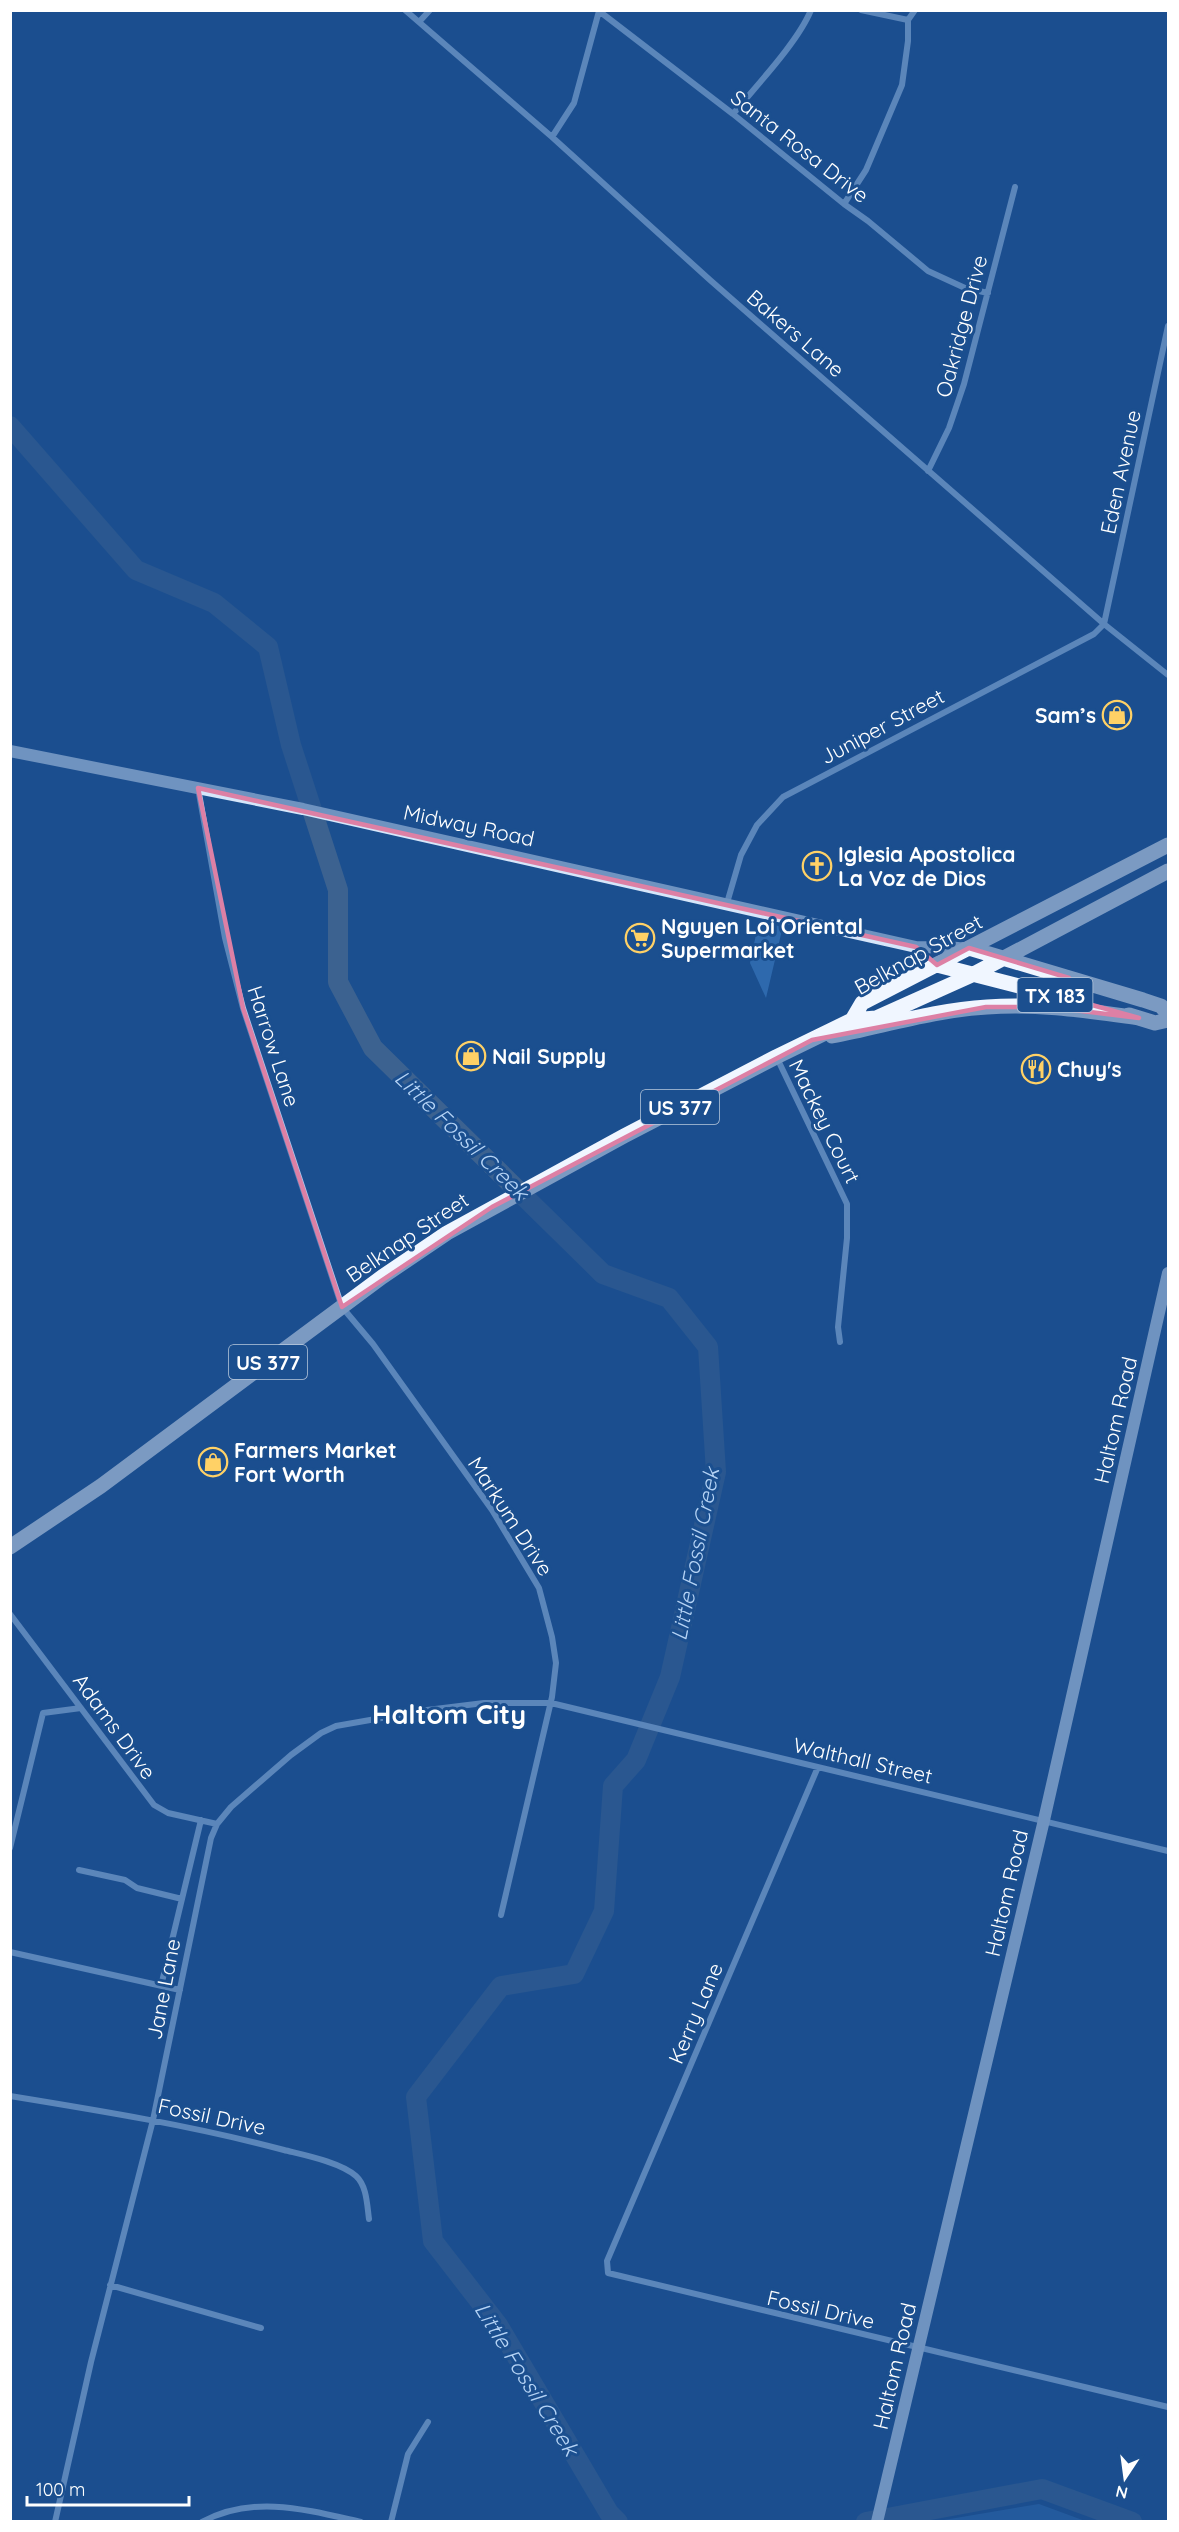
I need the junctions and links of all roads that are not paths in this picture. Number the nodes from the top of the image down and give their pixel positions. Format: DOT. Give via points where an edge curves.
graph roads {
  1 [pos="405,10"];
  2 [pos="430,10"];
  3 [pos="599,10"];
  4 [pos="811,10"];
  5 [pos="861,10"];
  6 [pos="915,10"];
  7 [pos="908,20"];
  8 [pos="419,22"];
  9 [pos="733,114"];
  10 [pos="552,137"];
  11 [pos="1014,187"];
  12 [pos="844,204"];
  13 [pos="988,293"];
  14 [pos="1168,326"];
  15 [pos="928,471"];
  16 [pos="1104,624"];
  17 [pos="1168,675"];
  18 [pos="10,752"];
  19 [pos="198,788"];
  20 [pos="1168,845"];
  21 [pos="1168,871"];
  22 [pos="727,903"];
  23 [pos="1035,940"];
  24 [pos="916,946"];
  25 [pos="969,948"];
  26 [pos="1002,958"];
  27 [pos="937,965"];
  28 [pos="1051,973"];
  29 [pos="972,975"];
  30 [pos="1069,978"];
  31 [pos="1063,997"];
  32 [pos="1168,1014"];
  33 [pos="1139,1018"];
  34 [pos="852,1020"];
  35 [pos="1168,1020"];
  36 [pos="812,1040"];
  37 [pos="776,1057"];
  38 [pos="1168,1273"];
  39 [pos="342,1307"];
  40 [pos="840,1342"];
  41 [pos="49,1523"];
  42 [pos="10,1547"];
  43 [pos="10,1554"];
  44 [pos="10,1614"];
  45 [pos="550,1703"];
  46 [pos="81,1708"];
  47 [pos="818,1767"];
  48 [pos="201,1820"];
  49 [pos="1044,1820"];
  50 [pos="216,1824"];
  51 [pos="10,1848"];
  52 [pos="1168,1851"];
  53 [pos="80,1870"];
  54 [pos="182,1899"];
  55 [pos="501,1915"];
  56 [pos="10,1952"];
  57 [pos="161,1986"];
  58 [pos="180,1990"];
  59 [pos="10,2096"];
  60 [pos="153,2120"];
  61 [pos="369,2219"];
  62 [pos="608,2273"];
  63 [pos="110,2285"];
  64 [pos="261,2328"];
  65 [pos="918,2349"];
  66 [pos="1168,2407"];
  67 [pos="428,2422"];
  68 [pos="55,2522"];
  69 [pos="202,2522"];
  70 [pos="361,2522"];
  71 [pos="391,2522"];
  72 [pos="877,2522"];
  1 -- 8 [label="street, Bakers Lane"];
  2 -- 8 [label="street"];
  3 -- 9 [label="street, Santa Rosa Drive"];
  3 -- 10 [label="street" via="574,103"];
  4 -- 9 [label="street" via="808,20"];
  5 -- 7 [label="street"];
  6 -- 7 [label="street"];
  7 -- 12 [label="street" via="902,85 866,170"];
  8 -- 10 [label="street, Bakers Lane"];
  9 -- 12 [label="street, Santa Rosa Drive"];
  10 -- 15 [label="street, Bakers Lane"];
  11 -- 13 [label="street, Oakridge Drive"];
  12 -- 13 [label="street, Santa Rosa Drive" via="928,271 965,288"];
  13 -- 15 [label="street, Oakridge Drive" via="964,384"];
  14 -- 16 [label="street, Eden Avenue"];
  15 -- 16 [label="street, Bakers Lane"];
  16 -- 17 [label="street, Bakers Lane"];
  16 -- 22 [label="street, Juniper Street" via="1094,634 783,797 758,825 741,855"];
  18 -- 19 [label="main road, Midway Road"];
  19 -- 22 [label="main road, Midway Road"];
  19 -- 39 [label="street, Harrow Lane" via="225,938 243,1008"];
  20 -- 25 [label="main road, Belknap Street / US 377"];
  21 -- 23 [label="main road, Belknap Street / US 377"];
  22 -- 24 [label="main road, Midway Road"];
  23 -- 26 [label="main road, Belknap Street / US 377"];
  23 -- 28 [label="main road" via="1032,958"];
  24 -- 25 [label="main road, Midway Road / TX 183"];
  24 -- 27 [label="main road, Midway Road / TX 183"];
  25 -- 26 [label="main road, TX 183"];
  25 -- 27 [label="main road, Belknap Street / US 377"];
  26 -- 28 [label="main road, TX 183"];
  26 -- 29 [label="main road, Belknap Street / US 377"];
  27 -- 29 [label="main road, TX 183"];
  27 -- 34 [label="main road, Belknap Street / US 377" via="862,1003"];
  28 -- 30 [label="main road, TX 183"];
  29 -- 31 [label="main road, TX 183"];
  29 -- 34 [label="main road, Belknap Street / US 377" via="876,1018"];
  30 -- 31 [label="main road"];
  30 -- 32 [label="main road, TX 183" via="1161,1006"];
  31 -- 33 [label="main road, TX 183"];
  33 -- 35 [label="main road, TX 183" via="1155,1023"];
  33 -- 36 [label="main road" via="1049,1007 986,1007 923,1015"];
  34 -- 36 [label="main road, Belknap Street / US 377"];
  36 -- 37 [label="main road, Belknap Street / US 377"];
  37 -- 39 [label="main road, Belknap Street / US 377" via="492,1207 447,1233"];
  37 -- 40 [label="street, Mackey Court" via="847,1204"];
  38 -- 49 [label="main road, Haltom Road"];
  39 -- 41 [label="main road, Belknap Street / US 377"];
  39 -- 45 [label="street, Markum Drive" via="492,1510 539,1588 556,1663"];
  41 -- 42 [label="main road, Belknap Street / US 377"];
  41 -- 43 [label="main road, Belknap Street / US 377"];
  44 -- 46 [label="street, Adams Drive"];
  45 -- 47 [label="street, Walthall Street"];
  45 -- 50 [label="street, Jane Lane" via="473,1704 336,1726 291,1755"];
  45 -- 55 [label="street, Markum Drive"];
  46 -- 48 [label="street, Adams Drive" via="154,1805 168,1813"];
  46 -- 51 [label="street" via="43,1713"];
  47 -- 49 [label="street, Walthall Street"];
  47 -- 62 [label="street, Kerry Lane" via="608,2260"];
  48 -- 50 [label="street, Adams Drive"];
  48 -- 54 [label="street"];
  49 -- 52 [label="street, Walthall Street"];
  49 -- 65 [label="main road, Haltom Road"];
  50 -- 58 [label="street, Jane Lane"];
  53 -- 54 [label="street"];
  54 -- 57 [label="street"];
  56 -- 57 [label="street"];
  57 -- 58 [label="street"];
  58 -- 60 [label="street, Jane Lane"];
  59 -- 60 [label="street, Fossil Drive"];
  60 -- 61 [label="street, Fossil Drive" via="227,2135 347,2169 358,2177 364,2189"];
  60 -- 63 [label="street, Jane Lane"];
  62 -- 65 [label="street, Fossil Drive"];
  63 -- 64 [label="street"];
  63 -- 68 [label="street, Jane Lane"];
  65 -- 66 [label="street, Fossil Drive"];
  65 -- 72 [label="main road, Haltom Road"];
  67 -- 71 [label="street" via="408,2454"];
  69 -- 70 [label="street" via="258,2505 295,2506"];
}
